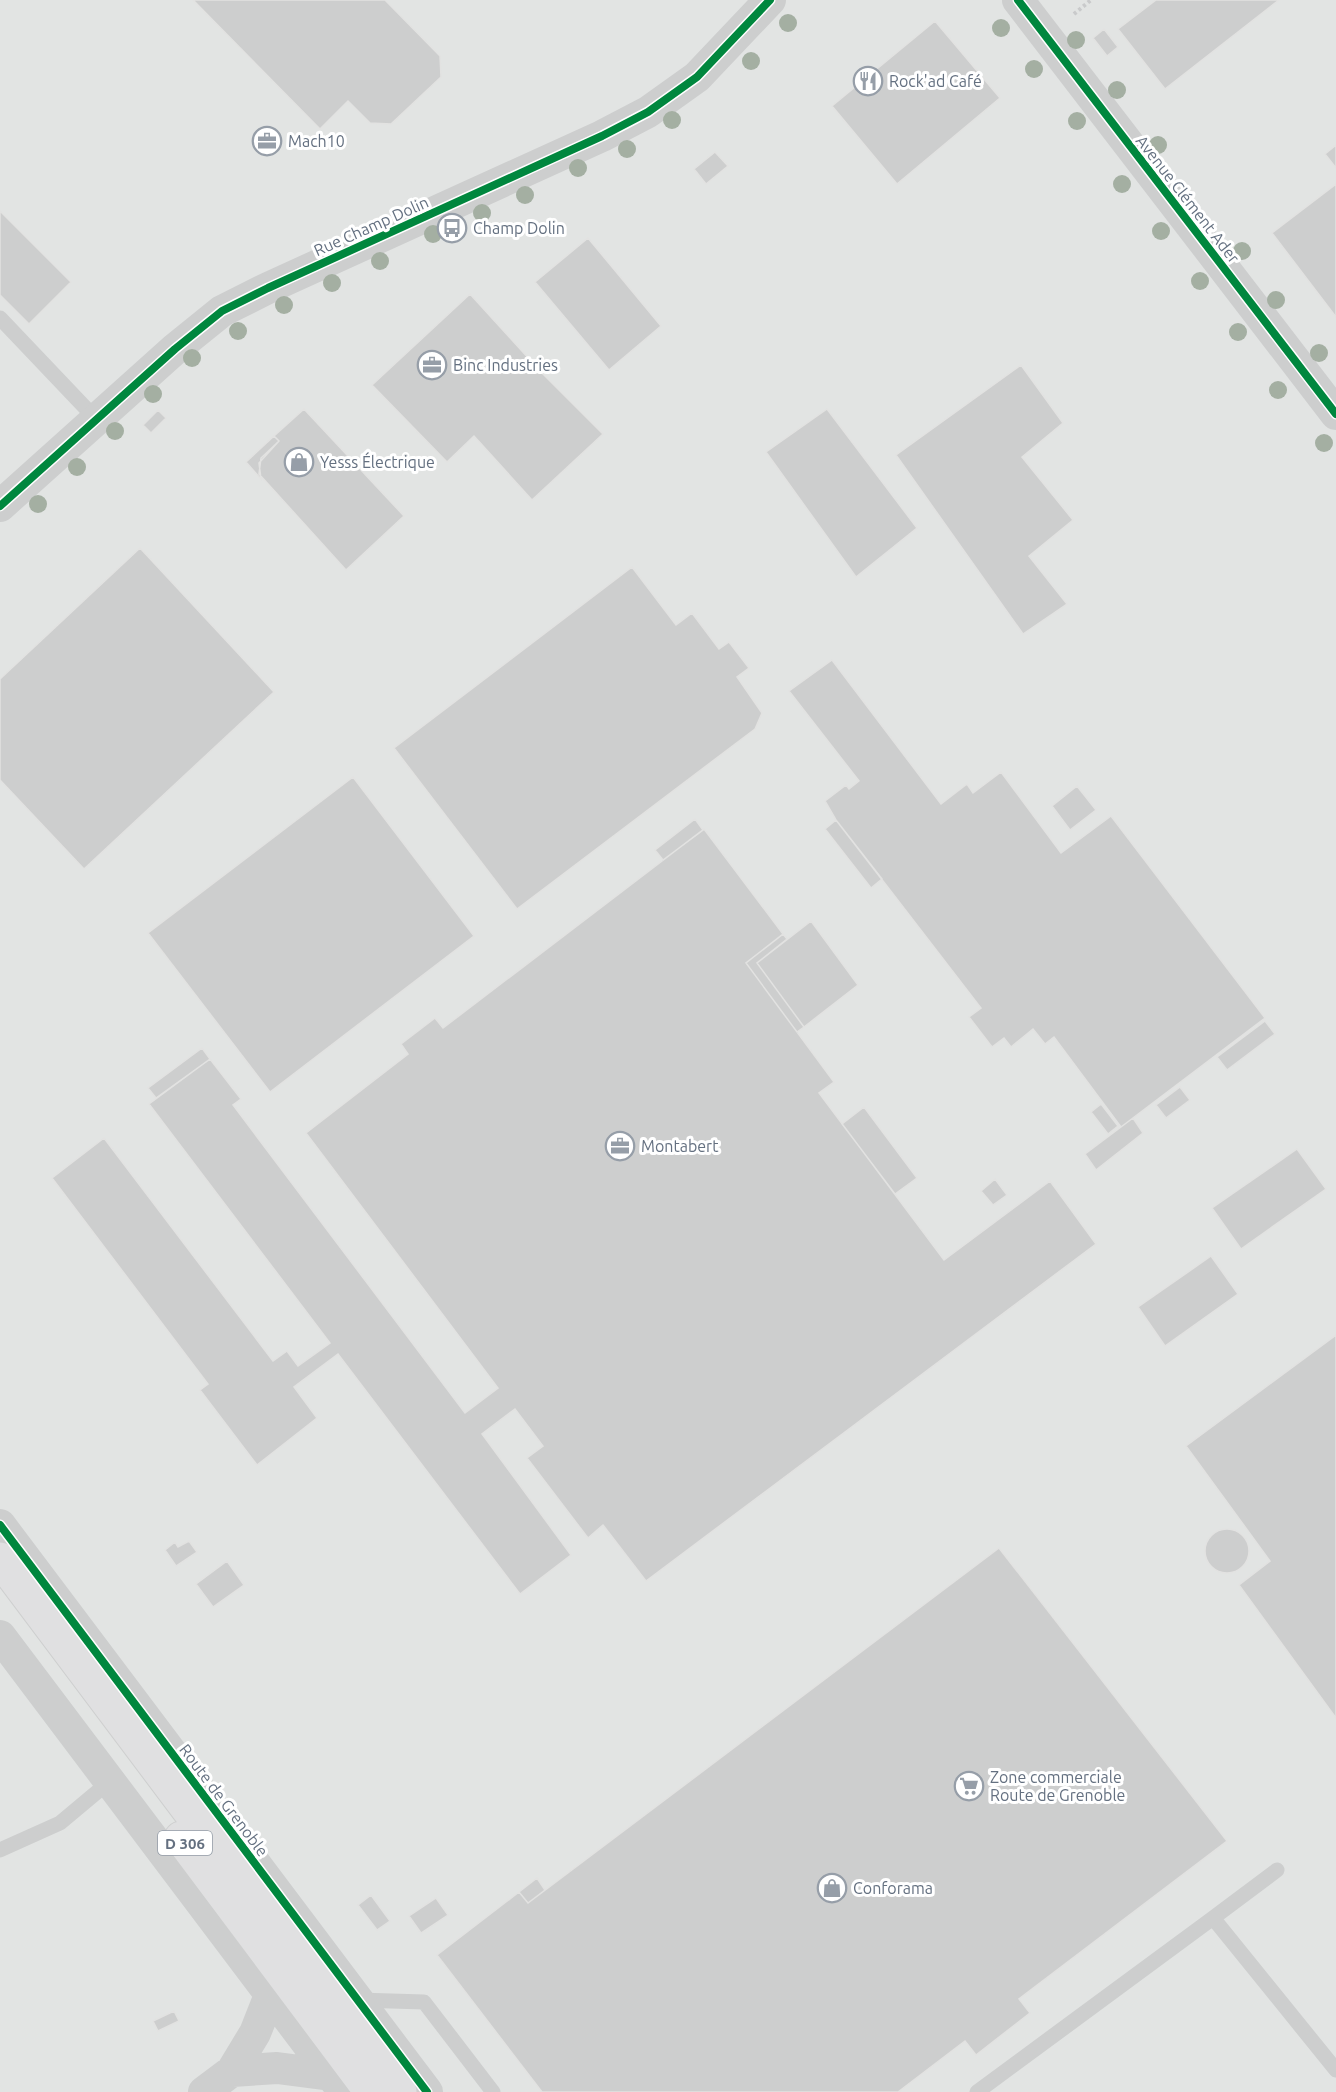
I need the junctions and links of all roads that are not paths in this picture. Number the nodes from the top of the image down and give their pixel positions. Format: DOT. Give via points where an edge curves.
graph roads {
  1 [pos="770,0"];
  2 [pos="1018,0"];
  3 [pos="0,318"];
  4 [pos="1336,414"];
  5 [pos="96,419"];
  6 [pos="0,506"];
  7 [pos="0,1525"];
  8 [pos="0,1559"];
  9 [pos="0,1593"];
  10 [pos="0,1636"];
  11 [pos="109,1782"];
  12 [pos="0,1850"];
  13 [pos="1277,1870"];
  14 [pos="1213,1918"];
  15 [pos="270,1995"];
  16 [pos="358,2000"];
  17 [pos="1336,2070"];
  18 [pos="232,2071"];
  19 [pos="338,2084"];
  20 [pos="204,2092"];
  21 [pos="370,2092"];
  22 [pos="400,2092"];
  23 [pos="427,2092"];
  24 [pos="493,2092"];
  25 [pos="977,2092"];
  1 -- 5 [label="street, Rue Champ Dolin" via="697,77 648,112 222,311"];
  2 -- 4 [label="street, Avenue Clément Ader"];
  3 -- 5 [label="lane"];
  5 -- 6 [label="street, Rue Champ Dolin"];
  7 -- 16 [label="street, Route de Grenoble"];
  8 -- 22 [label="main road, D 306"];
  9 -- 21 [label="main road, D 306"];
  10 -- 11 [label="street"];
  11 -- 12 [label="lane" via="60,1823"];
  11 -- 15 [label="street"];
  13 -- 14 [label="lane"];
  14 -- 17 [label="lane"];
  14 -- 25 [label="lane"];
  15 -- 18 [label="street" via="255,2033"];
  15 -- 19 [label="street"];
  16 -- 23 [label="street, Route de Grenoble"];
  16 -- 24 [label="lane" via="424,2002"];
  18 -- 19 [label="street" via="277,2068"];
  18 -- 20 [label="street"];
}
